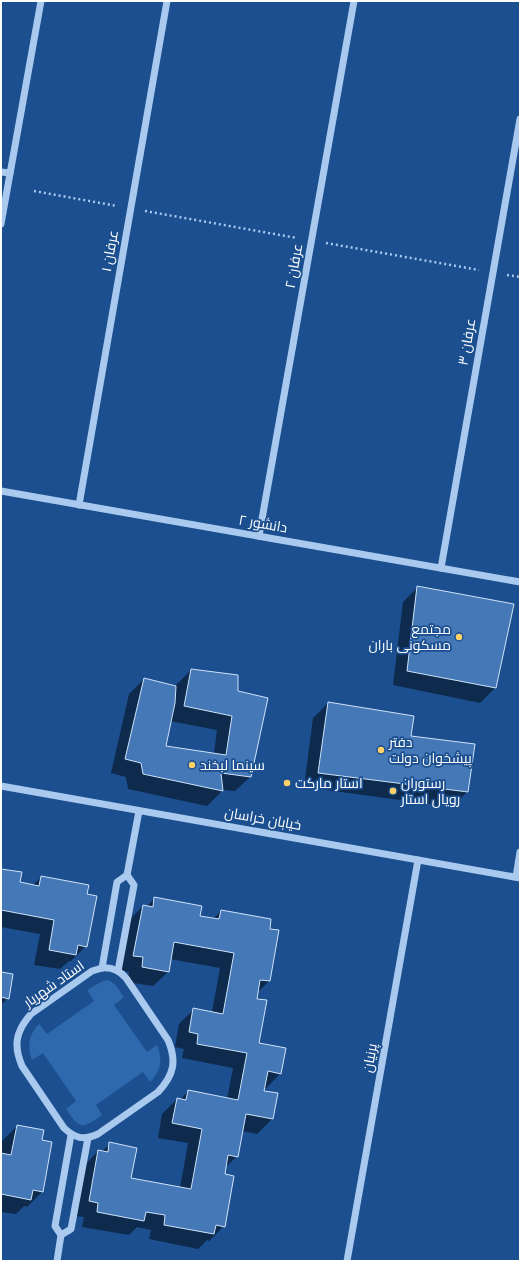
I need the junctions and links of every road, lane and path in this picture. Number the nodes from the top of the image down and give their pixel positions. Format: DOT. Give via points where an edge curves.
graph roads {
  1 [pos="41,1"];
  2 [pos="167,1"];
  3 [pos="354,1"];
  4 [pos="520,119"];
  5 [pos="1,172"];
  6 [pos="10,173"];
  7 [pos="34,191"];
  8 [pos="117,206"];
  9 [pos="145,211"];
  10 [pos="1,224"];
  11 [pos="297,238"];
  12 [pos="326,243"];
  13 [pos="479,270"];
  14 [pos="507,275"];
  15 [pos="520,277"];
  16 [pos="1,491"];
  17 [pos="79,505"];
  18 [pos="259,536"];
  19 [pos="440,568"];
  20 [pos="520,582"];
  21 [pos="1,786"];
  22 [pos="139,811"];
  23 [pos="520,852"];
  24 [pos="418,860"];
  25 [pos="127,875"];
  26 [pos="518,878"];
  27 [pos="102,968"];
  28 [pos="118,971"];
  29 [pos="72,1135"];
  30 [pos="88,1138"];
  31 [pos="61,1235"];
  32 [pos="57,1261"];
  33 [pos="347,1261"];
  1 -- 6 [label="street"];
  2 -- 17 [label="street, عرفان ۱"];
  3 -- 18 [label="street, عرفان ۲"];
  4 -- 19 [label="street, عرفان ۳"];
  5 -- 6 [label="street"];
  6 -- 10 [label="street"];
  7 -- 8 [label="path"];
  9 -- 11 [label="path"];
  12 -- 13 [label="path"];
  14 -- 15 [label="path"];
  16 -- 17 [label="street, دانشور ۲"];
  17 -- 18 [label="street, دانشور ۲"];
  18 -- 19 [label="street, دانشور ۲"];
  19 -- 20 [label="street, دانشور ۲"];
  21 -- 22 [label="street, خیابان خراسان"];
  22 -- 24 [label="street, خیابان خراسان"];
  22 -- 25 [label="street"];
  23 -- 26 [label="street"];
  24 -- 26 [label="street, خیابان خراسان"];
  24 -- 33 [label="street, پرنیان"];
  25 -- 27 [label="street" via="117,882"];
  25 -- 28 [label="street" via="134,885"];
  27 -- 28 [label="street, استاد شهریار"];
  27 -- 29 [label="street, استاد شهریار" via="92,971 31,1014 17,1038 16,1048 22,1066 64,1128"];
  28 -- 30 [label="street" via="126,978 168,1040 172,1048 173,1067 167,1081 158,1092 98,1134"];
  29 -- 30 [label="street"];
  29 -- 31 [label="street" via="55,1226"];
  30 -- 31 [label="street" via="71,1228"];
  31 -- 32 [label="street"];
}
